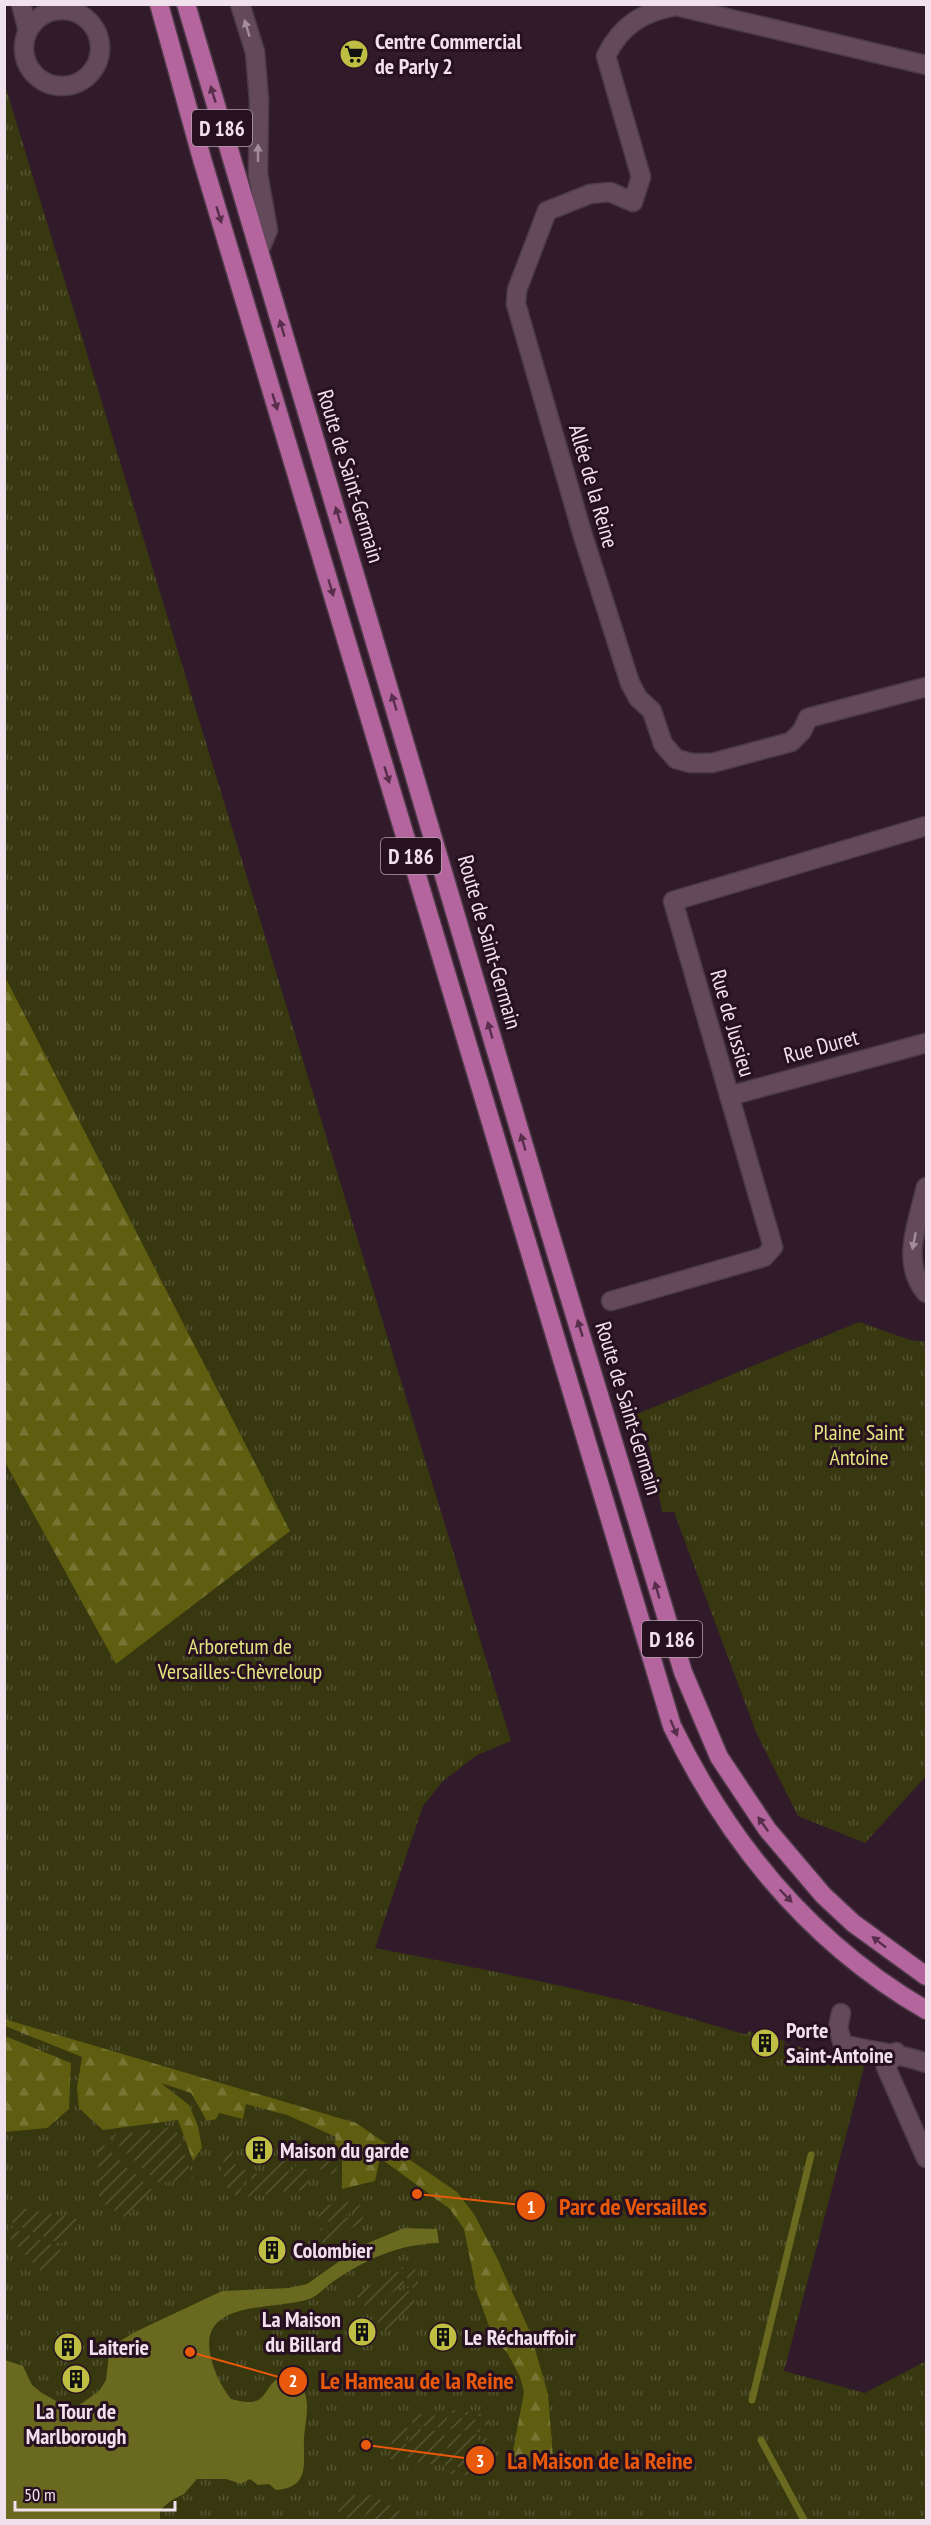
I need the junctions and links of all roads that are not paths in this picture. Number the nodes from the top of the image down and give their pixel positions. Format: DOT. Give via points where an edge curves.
graph roads {
  1 [pos="21,4"];
  2 [pos="159,4"];
  3 [pos="186,4"];
  4 [pos="240,4"];
  5 [pos="49,8"];
  6 [pos="28,31"];
  7 [pos="927,65"];
  8 [pos="259,251"];
  9 [pos="927,687"];
  10 [pos="927,826"];
  11 [pos="927,1044"];
  12 [pos="729,1095"];
  13 [pos="927,1187"];
  14 [pos="927,1293"];
  15 [pos="611,1301"];
  16 [pos="927,1976"];
  17 [pos="927,2010"];
  18 [pos="842,2013"];
  19 [pos="896,2052"];
  20 [pos="927,2063"];
  21 [pos="927,2158"];
  1 -- 6 [label="street"];
  2 -- 17 [label="main road, D 186, one-way" via="202,159 672,1726 694,1771 747,1852 779,1890 829,1940 886,1985"];
  8 -- 3 [label="main road, Route de Saint-Germain / D 186, one-way"];
  8 -- 4 [label="street, one-way" via="268,230 258,174 259,100 255,52"];
  5 -- 6 [label="street"];
  5 -- 6 [label="street" via="79,13 88,20 100,39 99,63 92,74 82,82 60,87 40,80 24,52"];
  7 -- 9 [label="street, Allée de la Reine" via="676,6 651,10 616,35 606,56 641,177 633,202 610,192 547,211 517,290 516,304 630,683 652,711 663,744 676,759 712,764 791,742 808,718"];
  16 -- 8 [label="main road, Route de Saint-Germain / D 186, one-way" via="853,1923 767,1829 719,1757 676,1652"];
  10 -- 12 [label="street, Rue de Jussieu" via="673,901"];
  11 -- 12 [label="street, Rue Duret"];
  12 -- 15 [label="street, Rue de Jussieu" via="773,1246 764,1257"];
  13 -- 14 [label="street, one-way" via="911,1258 913,1272"];
  18 -- 19 [label="street" via="838,2028 843,2044 877,2053"];
  19 -- 20 [label="street"];
  19 -- 21 [label="street" via="886,2067"];
}
